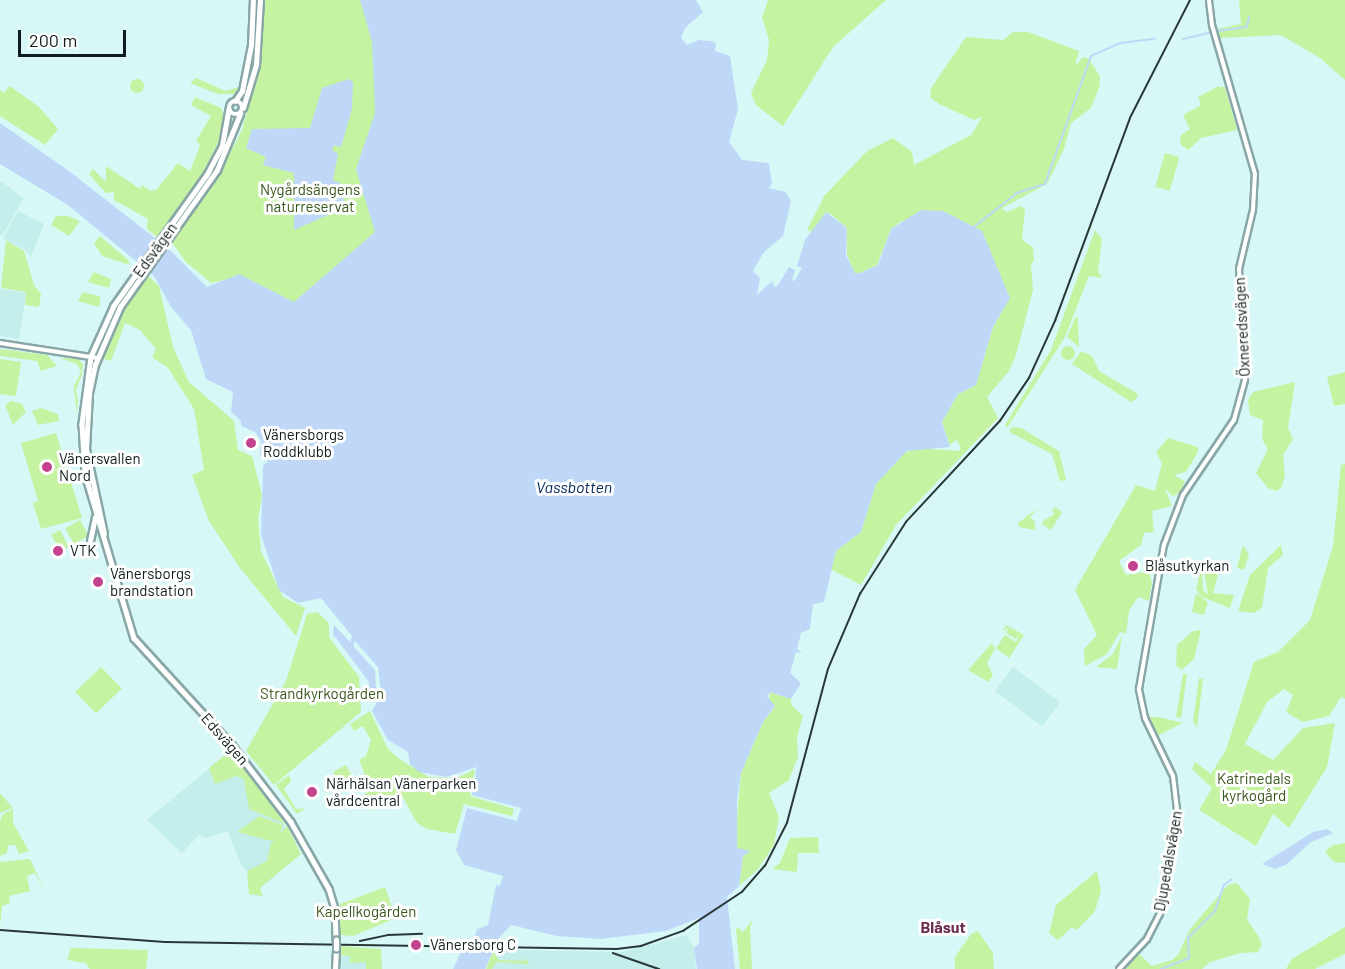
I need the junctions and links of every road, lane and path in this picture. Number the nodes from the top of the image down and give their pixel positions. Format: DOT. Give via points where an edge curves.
graph roads {
  1 [pos="253,0"];
  2 [pos="260,0"];
  3 [pos="1209,0"];
  4 [pos="235,101"];
  5 [pos="243,108"];
  6 [pos="229,110"];
  7 [pos="240,114"];
  8 [pos="167,238"];
  9 [pos="138,277"];
  10 [pos="0,343"];
  11 [pos="91,357"];
  12 [pos="98,358"];
  13 [pos="94,510"];
  14 [pos="104,534"];
  15 [pos="90,541"];
  16 [pos="1140,675"];
  17 [pos="335,969"];
  18 [pos="1119,969"];
  1 -- 4 [label="main road, Edsvägen" via="251,45 242,91"];
  2 -- 5 [label="main road, Edsvägen" via="256,65"];
  3 -- 16 [label="street, Öxneredsvägen" via="1212,25 1255,174 1253,210 1239,269 1245,380 1234,420 1190,483 1164,545"];
  4 -- 5 [label="main road"];
  4 -- 6 [label="main road, Edsvägen"];
  5 -- 7 [label="main road, Edsvägen"];
  6 -- 7 [label="main road"];
  6 -- 8 [label="main road, Edsvägen" via="216,159"];
  7 -- 8 [label="main road, Edsvägen" via="217,170"];
  8 -- 9 [label="main road, Edsvägen"];
  9 -- 11 [label="main road, Edsvägen" via="114,306"];
  9 -- 12 [label="main road, Edsvägen"];
  10 -- 11 [label="street"];
  11 -- 12 [label="street"];
  11 -- 13 [label="main road, Edsvägen" via="84,389 82,450"];
  12 -- 14 [label="main road, Edsvägen" via="89,393 86,449"];
  13 -- 14 [label="main road, Edsvägen"];
  13 -- 15 [label="main road" via="95,530"];
  14 -- 17 [label="main road, Edsvägen, bridge" via="134,638 232,745 291,822 329,889 335,909"];
  16 -- 18 [label="street, Djupedalsvägen" via="1142,710 1173,776 1179,810 1160,914 1147,939"];
}
